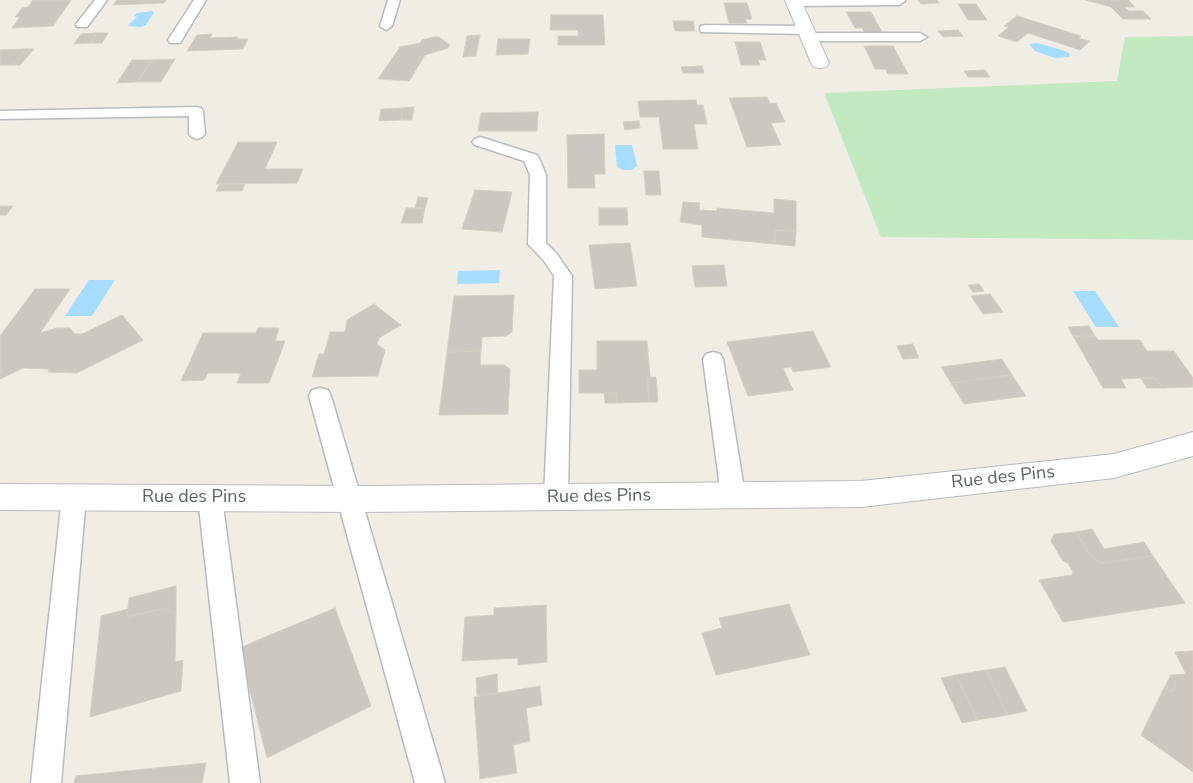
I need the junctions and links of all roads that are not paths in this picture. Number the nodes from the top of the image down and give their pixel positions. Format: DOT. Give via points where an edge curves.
graph roads {
  1 [pos="101,0"];
  2 [pos="200,0"];
  3 [pos="394,0"];
  4 [pos="793,1"];
  5 [pos="899,1"];
  6 [pos="82,24"];
  7 [pos="386,26"];
  8 [pos="706,29"];
  9 [pos="807,34"];
  10 [pos="920,38"];
  11 [pos="175,40"];
  12 [pos="820,64"];
  13 [pos="0,115"];
  14 [pos="197,134"];
  15 [pos="480,142"];
  16 [pos="713,359"];
  17 [pos="320,396"];
  18 [pos="1193,444"];
  19 [pos="732,496"];
  20 [pos="0,497"];
  21 [pos="74,497"];
  22 [pos="556,497"];
  23 [pos="210,498"];
  24 [pos="351,499"];
  25 [pos="46,783"];
  26 [pos="245,783"];
  27 [pos="430,783"];
  1 -- 6 [label="lane"];
  2 -- 11 [label="lane"];
  3 -- 7 [label="lane"];
  4 -- 5 [label="lane"];
  4 -- 9 [label="street"];
  8 -- 9 [label="lane"];
  9 -- 10 [label="lane"];
  9 -- 12 [label="street"];
  13 -- 14 [label="lane" via="196,111"];
  15 -- 22 [label="lane" via="532,158 538,175 536,244 564,276"];
  16 -- 19 [label="lane"];
  17 -- 24 [label="lane"];
  18 -- 19 [label="street, Rue des Pins" via="1114,466 862,494"];
  19 -- 22 [label="street, Rue des Pins"];
  20 -- 21 [label="street, Rue des Pins"];
  21 -- 23 [label="street, Rue des Pins"];
  21 -- 25 [label="lane"];
  22 -- 24 [label="street, Rue des Pins"];
  23 -- 24 [label="street, Rue des Pins"];
  23 -- 26 [label="lane"];
  24 -- 27 [label="lane"];
}
